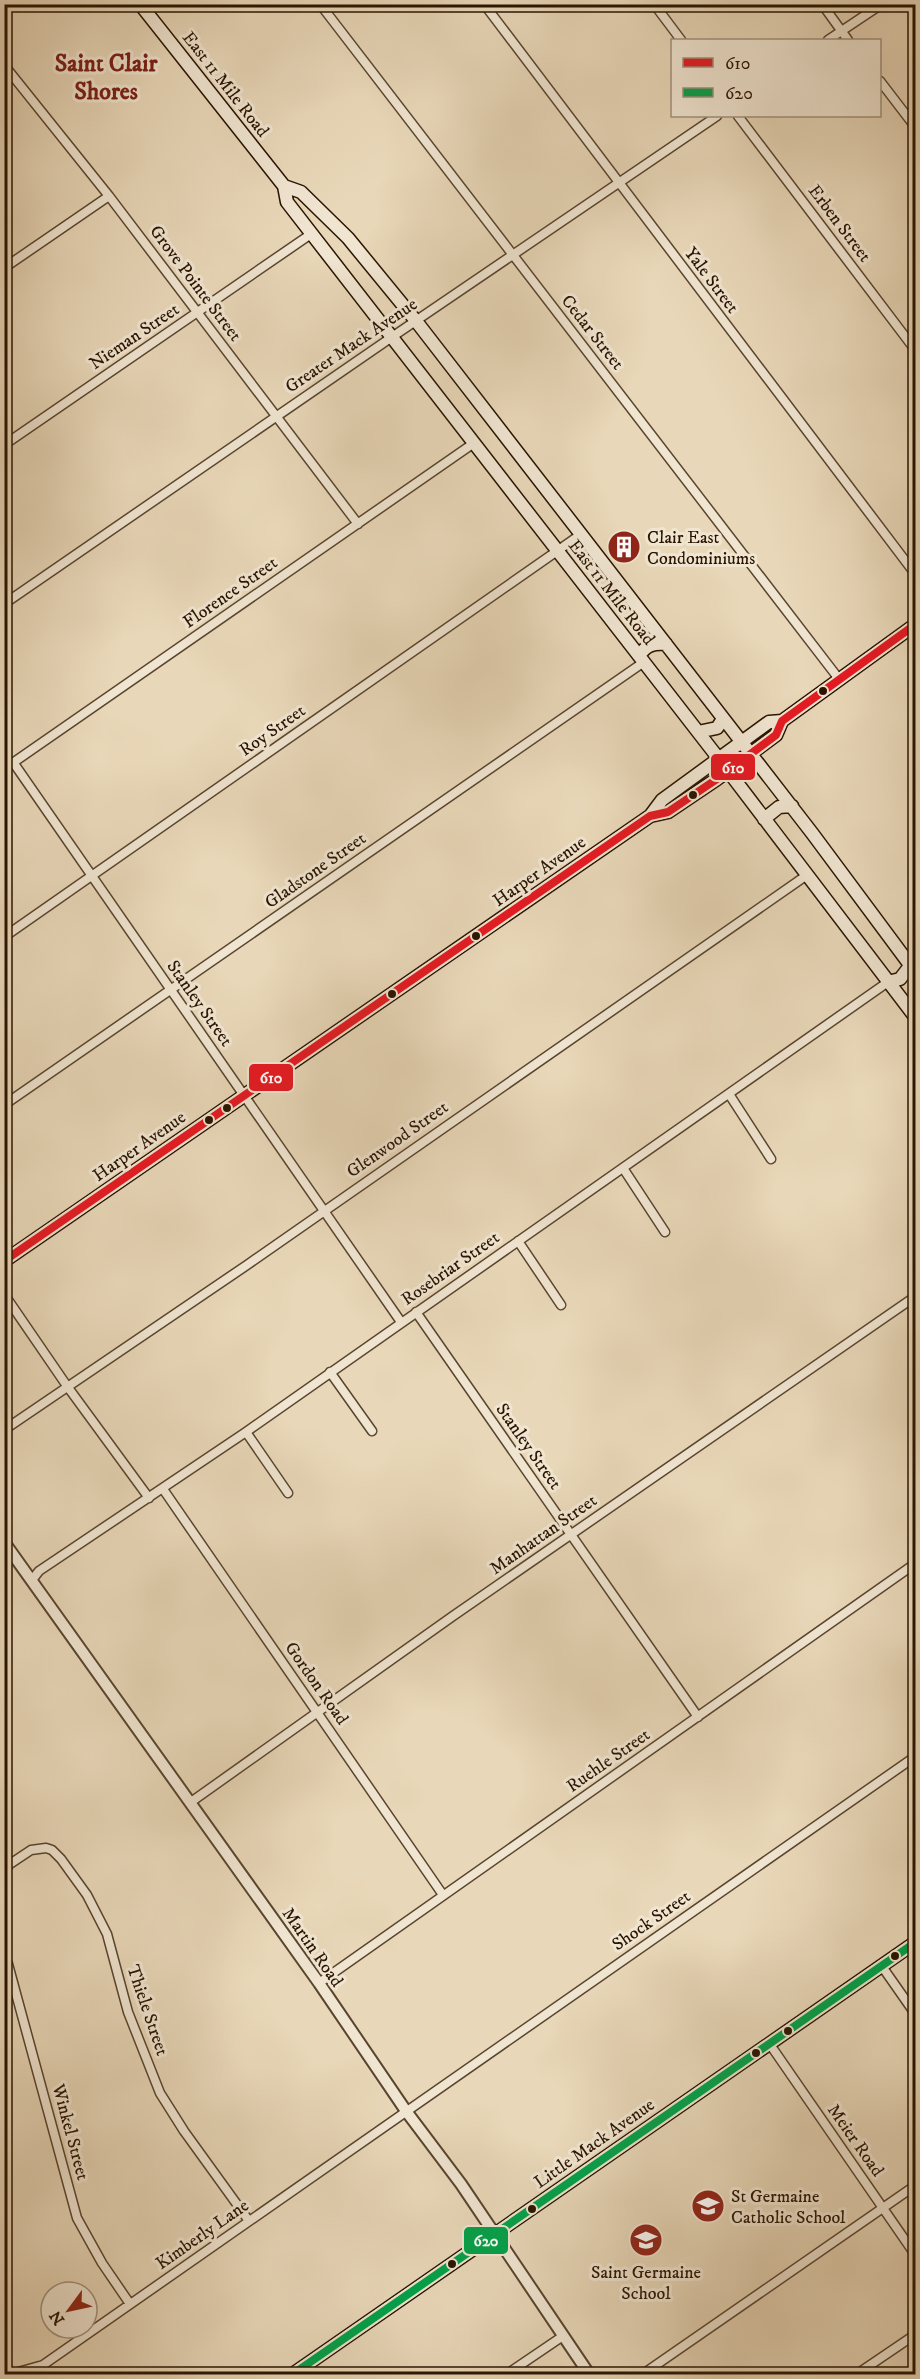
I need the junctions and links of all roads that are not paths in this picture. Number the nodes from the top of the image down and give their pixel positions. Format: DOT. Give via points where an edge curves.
graph roads {
  1 [pos="140,4"];
  2 [pos="320,4"];
  3 [pos="484,4"];
  4 [pos="654,4"];
  5 [pos="822,4"];
  6 [pos="882,4"];
  7 [pos="842,32"];
  8 [pos="680,39"];
  9 [pos="830,39"];
  10 [pos="847,39"];
  11 [pos="6,70"];
  12 [pos="881,84"];
  13 [pos="716,117"];
  14 [pos="739,117"];
  15 [pos="915,128"];
  16 [pos="619,184"];
  17 [pos="284,186"];
  18 [pos="109,196"];
  19 [pos="329,220"];
  20 [pos="311,234"];
  21 [pos="513,256"];
  22 [pos="4,268"];
  23 [pos="198,313"];
  24 [pos="416,321"];
  25 [pos="392,337"];
  26 [pos="915,351"];
  27 [pos="276,416"];
  28 [pos="474,443"];
  29 [pos="4,445"];
  30 [pos="358,524"];
  31 [pos="580,535"];
  32 [pos="558,552"];
  33 [pos="915,575"];
  34 [pos="4,604"];
  35 [pos="915,624"];
  36 [pos="666,644"];
  37 [pos="641,659"];
  38 [pos="839,679"];
  39 [pos="723,718"];
  40 [pos="782,721"];
  41 [pos="698,732"];
  42 [pos="742,742"];
  43 [pos="751,754"];
  44 [pos="719,759"];
  45 [pos="14,762"];
  46 [pos="4,769"];
  47 [pos="728,771"];
  48 [pos="792,806"];
  49 [pos="650,816"];
  50 [pos="765,819"];
  51 [pos="92,875"];
  52 [pos="807,875"];
  53 [pos="4,937"];
  54 [pos="913,969"];
  55 [pos="888,982"];
  56 [pos="171,990"];
  57 [pos="915,1018"];
  58 [pos="729,1094"];
  59 [pos="245,1096"];
  60 [pos="4,1105"];
  61 [pos="771,1159"];
  62 [pos="623,1168"];
  63 [pos="323,1210"];
  64 [pos="665,1232"];
  65 [pos="518,1241"];
  66 [pos="4,1261"];
  67 [pos="4,1294"];
  68 [pos="915,1296"];
  69 [pos="561,1305"];
  70 [pos="416,1312"];
  71 [pos="401,1322"];
  72 [pos="330,1372"];
  73 [pos="67,1386"];
  74 [pos="4,1430"];
  75 [pos="372,1431"];
  76 [pos="246,1432"];
  77 [pos="163,1489"];
  78 [pos="288,1493"];
  79 [pos="149,1498"];
  80 [pos="570,1535"];
  81 [pos="4,1542"];
  82 [pos="915,1563"];
  83 [pos="32,1580"];
  84 [pos="317,1712"];
  85 [pos="698,1717"];
  86 [pos="915,1756"];
  87 [pos="191,1802"];
  88 [pos="5,1868"];
  89 [pos="443,1895"];
  90 [pos="915,1942"];
  91 [pos="4,1958"];
  92 [pos="881,1965"];
  93 [pos="319,1983"];
  94 [pos="915,2015"];
  95 [pos="769,2043"];
  96 [pos="406,2111"];
  97 [pos="915,2185"];
  98 [pos="883,2208"];
  99 [pos="249,2222"];
  100 [pos="495,2233"];
  101 [pos="915,2256"];
  102 [pos="130,2304"];
  103 [pos="915,2334"];
  104 [pos="563,2336"];
  105 [pos="4,2356"];
  106 [pos="10,2374"];
  107 [pos="293,2374"];
  108 [pos="507,2374"];
  109 [pos="590,2374"];
  110 [pos="643,2374"];
  111 [pos="857,2374"];
  1 -- 17 [label="main road, East 11 Mile Road"];
  2 -- 21 [label="street, Cedar Street"];
  3 -- 16 [label="street, Yale Street"];
  4 -- 8 [label="street"];
  5 -- 7 [label="street"];
  6 -- 7 [label="street"];
  7 -- 9 [label="street"];
  7 -- 10 [label="street"];
  11 -- 18 [label="street, Grove Pointe Street"];
  12 -- 15 [label="street"];
  13 -- 16 [label="street, Greater Mack Avenue"];
  14 -- 26 [label="street, Erben Street"];
  16 -- 21 [label="street, Greater Mack Avenue"];
  16 -- 33 [label="street, Yale Street"];
  17 -- 19 [label="main road, East 11 Mile Road" via="301,192"];
  17 -- 20 [label="main road, East 11 Mile Road" via="287,202"];
  18 -- 22 [label="street"];
  18 -- 23 [label="street, Grove Pointe Street"];
  19 -- 20 [label="main road" via="319,222"];
  19 -- 24 [label="main road, East 11 Mile Road"];
  20 -- 23 [label="street, Nieman Street"];
  20 -- 25 [label="main road, East 11 Mile Road"];
  21 -- 24 [label="street, Greater Mack Avenue"];
  21 -- 38 [label="street, Cedar Street"];
  23 -- 27 [label="street, Grove Pointe Street"];
  23 -- 29 [label="street, Nieman Street"];
  24 -- 25 [label="street, Greater Mack Avenue"];
  24 -- 31 [label="main road, East 11 Mile Road"];
  25 -- 27 [label="street, Greater Mack Avenue"];
  25 -- 28 [label="main road, East 11 Mile Road"];
  27 -- 30 [label="street, Grove Pointe Street"];
  27 -- 34 [label="street, Greater Mack Avenue"];
  28 -- 30 [label="street, Florence Street"];
  28 -- 32 [label="main road, East 11 Mile Road"];
  30 -- 45 [label="street, Florence Street"];
  31 -- 32 [label="street"];
  31 -- 36 [label="main road, East 11 Mile Road"];
  32 -- 37 [label="main road, East 11 Mile Road"];
  32 -- 51 [label="street, Roy Street"];
  35 -- 38 [label="main road, Harper Avenue"];
  36 -- 37 [label="main road" via="646,647"];
  36 -- 39 [label="main road, East 11 Mile Road"];
  37 -- 41 [label="main road, East 11 Mile Road"];
  37 -- 56 [label="street, Gladstone Street"];
  38 -- 40 [label="main road, Harper Avenue"];
  39 -- 41 [label="main road" via="717,728"];
  39 -- 42 [label="main road, East 11 Mile Road"];
  40 -- 42 [label="main road, Harper Avenue" via="769,722"];
  40 -- 43 [label="main road, Harper Avenue" via="776,735"];
  41 -- 44 [label="main road, East 11 Mile Road"];
  42 -- 43 [label="main road, East 11 Mile Road"];
  42 -- 44 [label="main road, Harper Avenue"];
  43 -- 47 [label="main road, Harper Avenue"];
  43 -- 48 [label="main road, East 11 Mile Road"];
  44 -- 47 [label="main road, East 11 Mile Road"];
  44 -- 49 [label="main road, Harper Avenue" via="662,800"];
  45 -- 46 [label="street, Florence Street"];
  45 -- 51 [label="street, Stanley Street"];
  47 -- 49 [label="main road, Harper Avenue" via="668,812"];
  47 -- 50 [label="main road, East 11 Mile Road"];
  48 -- 50 [label="main road" via="772,810"];
  48 -- 54 [label="main road, East 11 Mile Road"];
  49 -- 59 [label="main road, Harper Avenue"];
  50 -- 52 [label="main road, East 11 Mile Road"];
  51 -- 53 [label="street, Roy Street"];
  51 -- 56 [label="street, Stanley Street"];
  52 -- 55 [label="main road, East 11 Mile Road"];
  52 -- 63 [label="street, Glenwood Street"];
  54 -- 55 [label="main road"];
  55 -- 57 [label="main road, East 11 Mile Road"];
  55 -- 58 [label="street, Rosebriar Street"];
  56 -- 59 [label="street, Stanley Street"];
  56 -- 60 [label="street, Gladstone Street"];
  58 -- 61 [label="street"];
  58 -- 62 [label="street, Rosebriar Street"];
  59 -- 63 [label="street, Stanley Street"];
  59 -- 66 [label="main road, Harper Avenue"];
  62 -- 64 [label="street"];
  62 -- 65 [label="street, Rosebriar Street"];
  63 -- 71 [label="street, Stanley Street"];
  63 -- 73 [label="street, Glenwood Street"];
  65 -- 69 [label="street"];
  65 -- 70 [label="street, Rosebriar Street"];
  67 -- 73 [label="street"];
  68 -- 80 [label="street, Manhattan Street"];
  70 -- 71 [label="street, Rosebriar Street"];
  70 -- 80 [label="street, Stanley Street"];
  71 -- 72 [label="street, Rosebriar Street"];
  72 -- 75 [label="street"];
  72 -- 76 [label="street, Rosebriar Street"];
  73 -- 74 [label="street, Glenwood Street"];
  73 -- 79 [label="street"];
  76 -- 77 [label="street, Rosebriar Street"];
  76 -- 78 [label="street"];
  77 -- 79 [label="street, Rosebriar Street"];
  77 -- 84 [label="street, Gordon Road"];
  79 -- 83 [label="street, Rosebriar Street" via="39,1571"];
  80 -- 84 [label="street, Manhattan Street"];
  80 -- 85 [label="street, Stanley Street"];
  81 -- 83 [label="street, Martin Road"];
  82 -- 85 [label="street, Ruehle Street"];
  83 -- 87 [label="street, Martin Road"];
  84 -- 87 [label="street, Manhattan Street"];
  84 -- 89 [label="street, Gordon Road"];
  85 -- 89 [label="street, Ruehle Street"];
  86 -- 96 [label="street, Shock Street"];
  87 -- 93 [label="street, Martin Road"];
  88 -- 99 [label="street, Thiele Street" via="31,1850 46,1848 61,1859 87,1895 106,1934 128,2012 160,2093"];
  89 -- 93 [label="street, Ruehle Street"];
  90 -- 92 [label="main road, Little Mack Avenue"];
  91 -- 102 [label="street, Winkel Street" via="77,2218"];
  92 -- 94 [label="street"];
  92 -- 95 [label="main road, Little Mack Avenue"];
  93 -- 96 [label="street, Martin Road"];
  95 -- 98 [label="street, Meier Road"];
  95 -- 100 [label="main road, Little Mack Avenue"];
  96 -- 99 [label="street, Kimberly Lane"];
  96 -- 100 [label="street, Martin Road"];
  97 -- 98 [label="street"];
  98 -- 101 [label="street, Meier Road"];
  98 -- 110 [label="street"];
  99 -- 102 [label="street, Kimberly Lane"];
  100 -- 104 [label="street, Martin Road"];
  100 -- 107 [label="main road, Little Mack Avenue"];
  102 -- 106 [label="street, Kimberly Lane" via="43,2365"];
  103 -- 111 [label="street"];
  104 -- 108 [label="street"];
  104 -- 109 [label="street, Martin Road"];
  105 -- 106 [label="street"];
}
